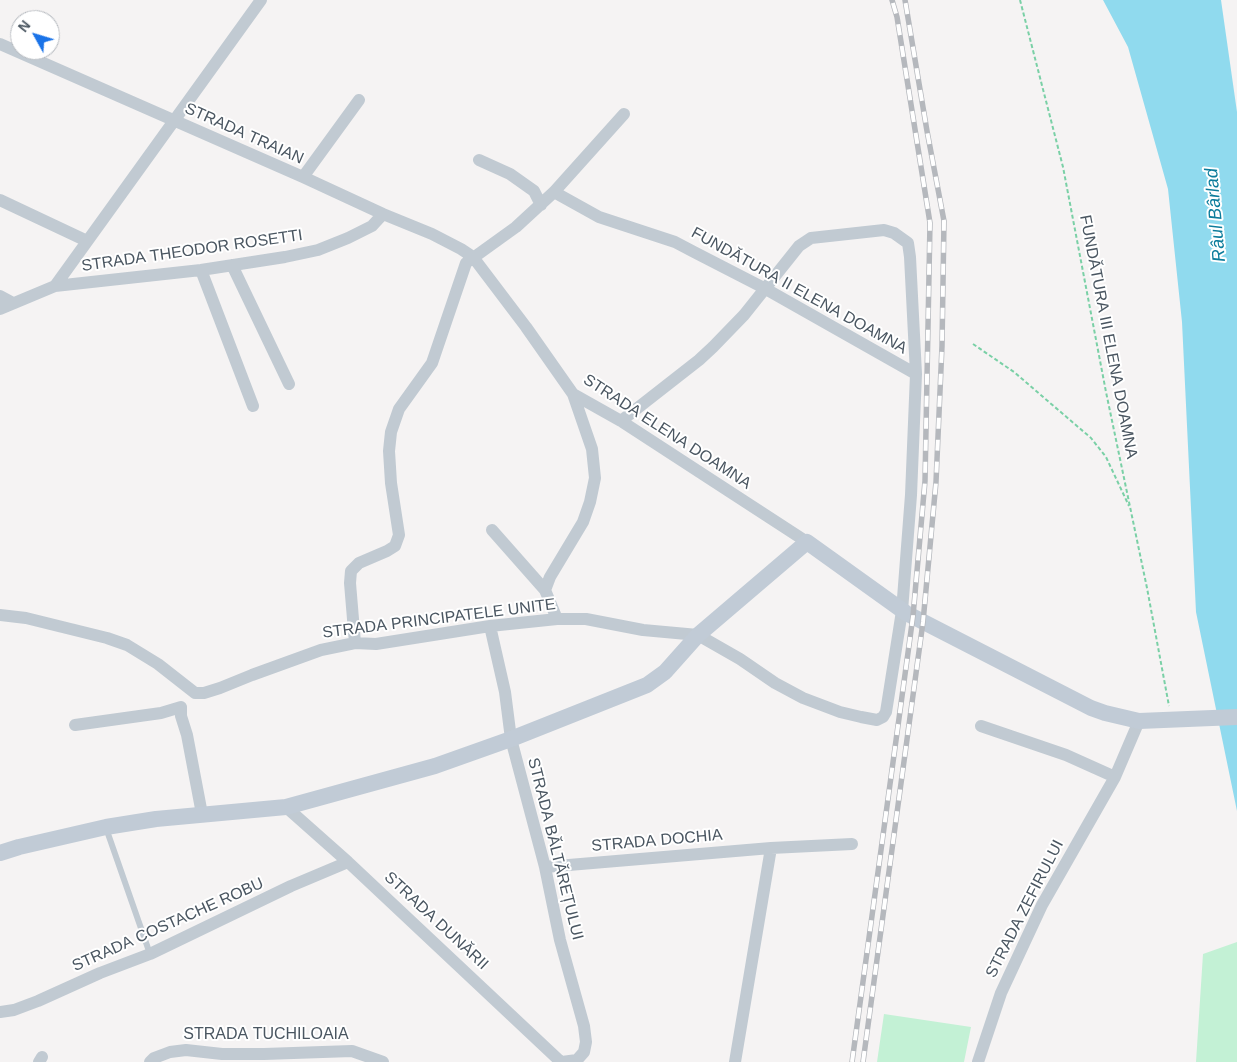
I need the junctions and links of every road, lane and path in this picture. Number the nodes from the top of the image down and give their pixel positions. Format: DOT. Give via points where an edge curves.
graph roads {
  1 [pos="261,0"];
  2 [pos="1020,0"];
  3 [pos="0,44"];
  4 [pos="359,100"];
  5 [pos="624,114"];
  6 [pos="174,121"];
  7 [pos="479,160"];
  8 [pos="303,177"];
  9 [pos="554,192"];
  10 [pos="0,200"];
  11 [pos="541,205"];
  12 [pos="383,214"];
  13 [pos="87,241"];
  14 [pos="473,257"];
  15 [pos="232,265"];
  16 [pos="201,270"];
  17 [pos="55,286"];
  18 [pos="764,288"];
  19 [pos="0,296"];
  20 [pos="13,303"];
  21 [pos="0,309"];
  22 [pos="973,344"];
  23 [pos="916,374"];
  24 [pos="289,384"];
  25 [pos="573,394"];
  26 [pos="253,406"];
  27 [pos="621,421"];
  28 [pos="1131,511"];
  29 [pos="492,530"];
  30 [pos="807,542"];
  31 [pos="545,590"];
  32 [pos="902,611"];
  33 [pos="0,615"];
  34 [pos="557,620"];
  35 [pos="490,626"];
  36 [pos="698,635"];
  37 [pos="354,643"];
  38 [pos="195,693"];
  39 [pos="181,708"];
  40 [pos="1237,717"];
  41 [pos="1172,720"];
  42 [pos="1138,721"];
  43 [pos="75,725"];
  44 [pos="981,726"];
  45 [pos="512,739"];
  46 [pos="1115,778"];
  47 [pos="286,807"];
  48 [pos="202,814"];
  49 [pos="106,827"];
  50 [pos="852,844"];
  51 [pos="771,848"];
  52 [pos="0,853"];
  53 [pos="348,862"];
  54 [pos="545,866"];
  55 [pos="150,954"];
  56 [pos="0,1012"];
  57 [pos="150,1062"];
  58 [pos="383,1062"];
  59 [pos="562,1062"];
  60 [pos="735,1062"];
  61 [pos="978,1062"];
  1 -- 6 [label="street"];
  2 -- 28 [label="path, FUNDĂTURA III ELENA DOAMNA" via="1063,167"];
  3 -- 6 [label="street, STRADA TRAIAN"];
  4 -- 8 [label="street"];
  5 -- 9 [label="street"];
  6 -- 8 [label="street, STRADA TRAIAN"];
  6 -- 13 [label="street"];
  7 -- 11 [label="street" via="510,174 534,191"];
  8 -- 12 [label="street, STRADA TRAIAN"];
  9 -- 11 [label="street"];
  9 -- 18 [label="street, FUNDĂTURA II ELENA DOAMNA" via="599,216 675,242"];
  10 -- 13 [label="street"];
  11 -- 14 [label="street"];
  12 -- 14 [label="street, STRADA TRAIAN" via="432,234"];
  12 -- 15 [label="street, STRADA THEODOR ROSETTI" via="372,226 318,250"];
  13 -- 17 [label="street"];
  14 -- 25 [label="street, STRADA ELENA DOAMNA"];
  14 -- 37 [label="street" via="463,269 432,363 399,409 391,432 391,483 399,535 395,546 360,563 351,571"];
  15 -- 16 [label="street, STRADA THEODOR ROSETTI"];
  15 -- 24 [label="street"];
  16 -- 17 [label="street, STRADA THEODOR ROSETTI"];
  16 -- 26 [label="street"];
  17 -- 20 [label="street, STRADA THEODOR ROSETTI"];
  18 -- 23 [label="street, FUNDĂTURA II ELENA DOAMNA"];
  18 -- 23 [label="street" via="799,246 811,238 884,230 894,233 908,243"];
  18 -- 27 [label="street" via="744,315 713,347"];
  19 -- 20 [label="street"];
  20 -- 21 [label="street, STRADA THEODOR ROSETTI"];
  22 -- 28 [label="path, FUNDĂTURA III ELENA DOAMNA" via="1014,372 1091,438 1106,457"];
  23 -- 32 [label="street"];
  25 -- 27 [label="street, STRADA ELENA DOAMNA"];
  25 -- 31 [label="street" via="592,449 595,478 583,522"];
  27 -- 30 [label="street, STRADA ELENA DOAMNA"];
  28 -- 41 [label="path, FUNDĂTURA III ELENA DOAMNA"];
  29 -- 31 [label="street"];
  30 -- 32 [label="street"];
  30 -- 36 [label="street"];
  31 -- 34 [label="street"];
  32 -- 36 [label="street" via="886,712 877,720 840,712 803,698"];
  32 -- 42 [label="street" via="1073,700 1105,713"];
  33 -- 38 [label="street" via="26,618 127,645"];
  34 -- 35 [label="street, STRADA PRINCIPATELE UNITE"];
  34 -- 36 [label="street, STRADA PRINCIPATELE UNITE" via="586,619 643,630"];
  35 -- 37 [label="street, STRADA PRINCIPATELE UNITE" via="376,644"];
  35 -- 45 [label="street, STRADA BĂLTĂREȚULUI"];
  36 -- 45 [label="street" via="665,672 647,685"];
  37 -- 38 [label="street, STRADA PRINCIPATELE UNITE" via="321,650 220,688"];
  38 -- 39 [label="street"];
  39 -- 43 [label="street"];
  39 -- 48 [label="street"];
  40 -- 41 [label="street"];
  41 -- 42 [label="street"];
  42 -- 46 [label="street, STRADA ZEFIRULUI"];
  44 -- 46 [label="street" via="1066,755"];
  45 -- 47 [label="street" via="435,766"];
  45 -- 54 [label="street, STRADA BĂLTĂREȚULUI"];
  46 -- 61 [label="street, STRADA ZEFIRULUI" via="1038,914 1001,993"];
  47 -- 48 [label="street"];
  47 -- 53 [label="street, STRADA DUNĂRII"];
  48 -- 49 [label="street"];
  49 -- 52 [label="street"];
  49 -- 55 [label="lane"];
  50 -- 51 [label="street, STRADA DOCHIA"];
  51 -- 54 [label="street, STRADA DOCHIA"];
  51 -- 60 [label="street"];
  53 -- 55 [label="street, STRADA COSTACHE ROBU"];
  53 -- 59 [label="street, STRADA DUNĂRII"];
  54 -- 59 [label="street, STRADA BĂLTĂREȚULUI" via="586,1042 584,1052 577,1060"];
  55 -- 56 [label="street, STRADA COSTACHE ROBU" via="38,1001"];
  57 -- 58 [label="street, STRADA TUCHILOAIA" via="170,1052 186,1050 222,1054 352,1051"];
}
